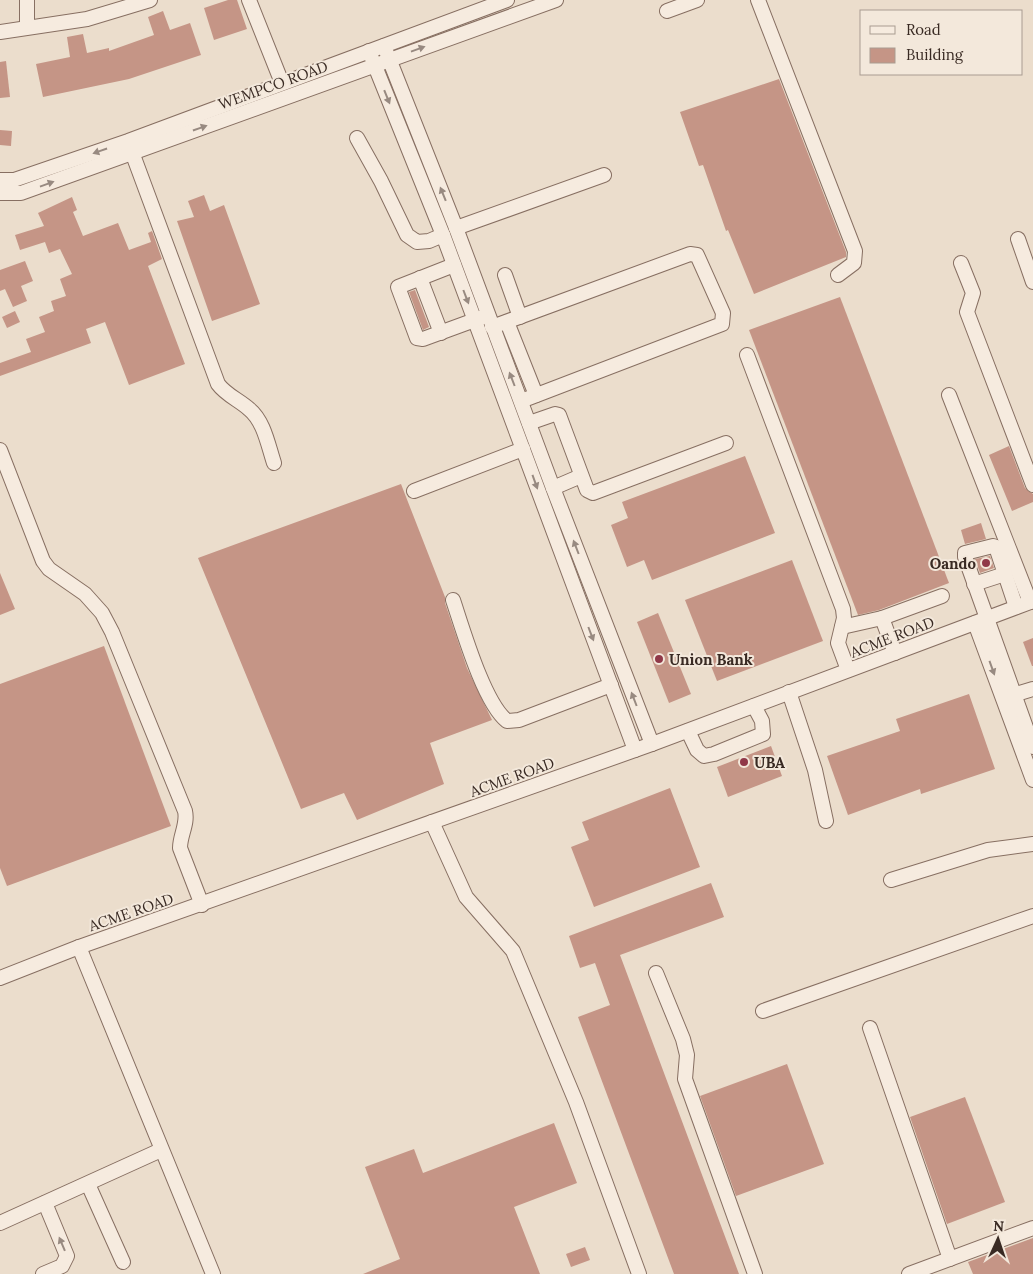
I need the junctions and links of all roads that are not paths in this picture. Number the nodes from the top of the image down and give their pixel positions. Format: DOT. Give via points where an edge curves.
graph roads {
  1 [pos="26,0"];
  2 [pos="150,0"];
  3 [pos="249,0"];
  4 [pos="507,0"];
  5 [pos="556,0"];
  6 [pos="697,0"];
  7 [pos="758,0"];
  8 [pos="480,4"];
  9 [pos="667,11"];
  10 [pos="27,27"];
  11 [pos="0,32"];
  12 [pos="384,46"];
  13 [pos="371,58"];
  14 [pos="389,59"];
  15 [pos="282,83"];
  16 [pos="357,138"];
  17 [pos="130,146"];
  18 [pos="604,175"];
  19 [pos="0,180"];
  20 [pos="0,193"];
  21 [pos="456,228"];
  22 [pos="443,235"];
  23 [pos="1018,239"];
  24 [pos="961,263"];
  25 [pos="454,265"];
  26 [pos="505,275"];
  27 [pos="838,275"];
  28 [pos="420,278"];
  29 [pos="1033,282"];
  30 [pos="514,320"];
  31 [pos="485,321"];
  32 [pos="441,333"];
  33 [pos="747,355"];
  34 [pos="536,395"];
  35 [pos="949,395"];
  36 [pos="521,400"];
  37 [pos="529,423"];
  38 [pos="726,443"];
  39 [pos="523,449"];
  40 [pos="0,450"];
  41 [pos="274,463"];
  42 [pos="582,476"];
  43 [pos="1033,486"];
  44 [pos="553,488"];
  45 [pos="414,491"];
  46 [pos="1005,574"];
  47 [pos="974,584"];
  48 [pos="942,596"];
  49 [pos="453,600"];
  50 [pos="1031,601"];
  51 [pos="598,604"];
  52 [pos="1016,607"];
  53 [pos="582,611"];
  54 [pos="882,618"];
  55 [pos="981,620"];
  56 [pos="842,626"];
  57 [pos="895,653"];
  58 [pos="848,670"];
  59 [pos="611,685"];
  60 [pos="1033,689"];
  61 [pos="789,692"];
  62 [pos="1013,695"];
  63 [pos="754,706"];
  64 [pos="688,731"];
  65 [pos="652,744"];
  66 [pos="1033,747"];
  67 [pos="635,750"];
  68 [pos="1033,780"];
  69 [pos="826,821"];
  70 [pos="432,822"];
  71 [pos="1033,844"];
  72 [pos="891,880"];
  73 [pos="202,905"];
  74 [pos="1033,916"];
  75 [pos="79,947"];
  76 [pos="656,974"];
  77 [pos="0,978"];
  78 [pos="764,1011"];
  79 [pos="870,1028"];
  80 [pos="161,1150"];
  81 [pos="88,1184"];
  82 [pos="45,1204"];
  83 [pos="0,1223"];
  84 [pos="1033,1228"];
  85 [pos="950,1259"];
  86 [pos="123,1262"];
  87 [pos="43,1274"];
  88 [pos="213,1274"];
  89 [pos="639,1274"];
  90 [pos="755,1274"];
  91 [pos="909,1274"];
  1 -- 10 [label="street"];
  2 -- 10 [label="street" via="87,19"];
  3 -- 15 [label="street"];
  4 -- 8 [label="street, WEMPCO ROAD"];
  14 -- 5 [label="street, WEMPCO ROAD, one-way"];
  6 -- 9 [label="street"];
  7 -- 27 [label="street" via="855,251 856,258 851,267"];
  8 -- 12 [label="street, WEMPCO ROAD"];
  10 -- 11 [label="street"];
  12 -- 13 [label="street, WEMPCO ROAD"];
  12 -- 14 [label="street"];
  13 -- 14 [label="street, WEMPCO ROAD"];
  13 -- 15 [label="street, WEMPCO ROAD"];
  17 -- 13 [label="street, WEMPCO ROAD, one-way" via="288,98"];
  13 -- 22 [label="street, one-way"];
  21 -- 14 [label="street, one-way"];
  15 -- 17 [label="street, WEMPCO ROAD"];
  16 -- 22 [label="street" via="407,234 417,242"];
  17 -- 19 [label="street, WEMPCO ROAD, one-way" via="14,180"];
  20 -- 17 [label="street, WEMPCO ROAD, one-way" via="21,193"];
  17 -- 41 [label="street" via="218,384 251,410 260,423"];
  18 -- 21 [label="street"];
  21 -- 31 [label="street"];
  22 -- 25 [label="street"];
  23 -- 29 [label="street"];
  24 -- 43 [label="street" via="972,293 967,312"];
  25 -- 28 [label="street"];
  25 -- 31 [label="street, one-way"];
  26 -- 30 [label="street"];
  28 -- 32 [label="street"];
  28 -- 32 [label="street" via="398,289 418,338"];
  30 -- 31 [label="street"];
  30 -- 34 [label="street"];
  30 -- 34 [label="street" via="690,254 697,255 723,313 722,324"];
  31 -- 32 [label="street"];
  36 -- 31 [label="street, one-way"];
  31 -- 39 [label="street"];
  33 -- 56 [label="street" via="843,609"];
  34 -- 36 [label="street"];
  35 -- 50 [label="street"];
  36 -- 37 [label="street"];
  37 -- 42 [label="street" via="559,415"];
  37 -- 44 [label="street"];
  38 -- 42 [label="street" via="593,492 587,490"];
  39 -- 45 [label="street"];
  39 -- 53 [label="street, one-way"];
  40 -- 73 [label="street" via="43,561 94,603 112,632 186,811 180,848"];
  42 -- 44 [label="street"];
  51 -- 44 [label="street, one-way"];
  46 -- 47 [label="street"];
  46 -- 47 [label="street" via="994,546 966,553 964,557"];
  46 -- 52 [label="street"];
  47 -- 55 [label="street"];
  48 -- 54 [label="street"];
  49 -- 59 [label="street" via="488,692 498,714 507,721 519,720"];
  50 -- 52 [label="street, ACME ROAD"];
  51 -- 53 [label="street"];
  65 -- 51 [label="street, one-way"];
  52 -- 55 [label="street, ACME ROAD"];
  53 -- 59 [label="street, one-way"];
  54 -- 56 [label="street"];
  54 -- 57 [label="street"];
  55 -- 57 [label="street, ACME ROAD"];
  55 -- 62 [label="street"];
  55 -- 68 [label="street, one-way"];
  56 -- 58 [label="street" via="838,643"];
  57 -- 58 [label="street, ACME ROAD"];
  58 -- 61 [label="street, ACME ROAD"];
  59 -- 67 [label="street"];
  60 -- 62 [label="street"];
  61 -- 63 [label="street, ACME ROAD"];
  61 -- 69 [label="street" via="815,770"];
  62 -- 66 [label="street"];
  63 -- 64 [label="street, ACME ROAD"];
  63 -- 64 [label="street" via="762,722 763,734 714,754 704,756 696,750"];
  64 -- 65 [label="street, ACME ROAD"];
  65 -- 67 [label="street, ACME ROAD"];
  67 -- 70 [label="street, ACME ROAD"];
  70 -- 73 [label="street, ACME ROAD"];
  70 -- 89 [label="street" via="466,897 513,951 576,1102"];
  71 -- 72 [label="street" via="988,850"];
  73 -- 75 [label="street, ACME ROAD"];
  74 -- 78 [label="street"];
  75 -- 77 [label="street, ACME ROAD"];
  75 -- 80 [label="street"];
  76 -- 90 [label="street" via="684,1039 687,1054 685,1079"];
  79 -- 85 [label="street"];
  80 -- 81 [label="street"];
  80 -- 88 [label="street"];
  81 -- 82 [label="street"];
  81 -- 86 [label="street"];
  82 -- 83 [label="street"];
  87 -- 82 [label="street, one-way" via="62,1266 67,1256"];
  84 -- 85 [label="street"];
  85 -- 91 [label="street"];
}
